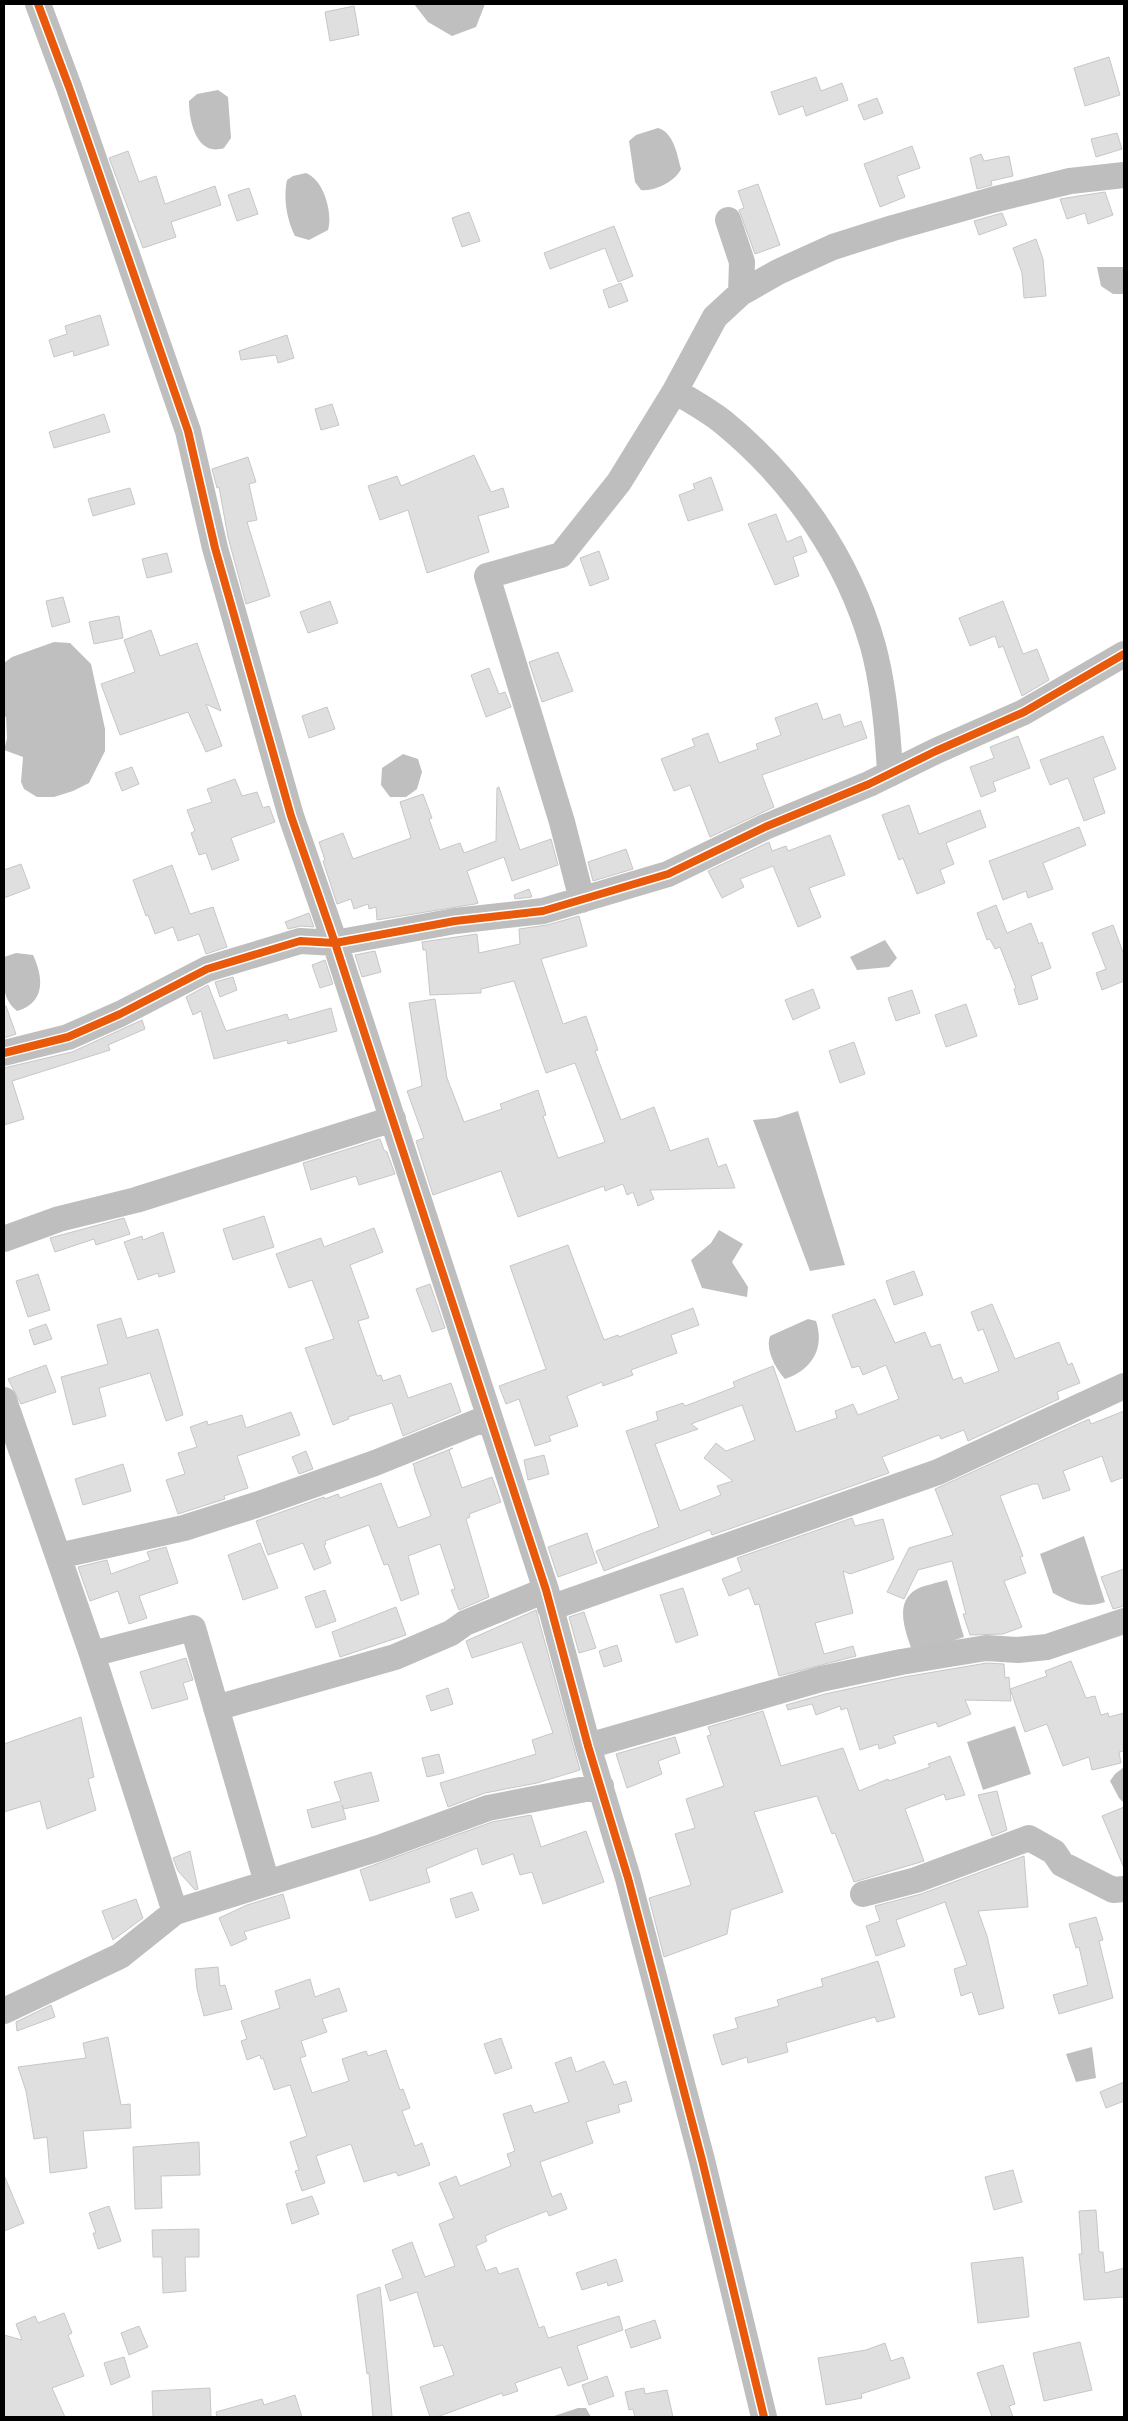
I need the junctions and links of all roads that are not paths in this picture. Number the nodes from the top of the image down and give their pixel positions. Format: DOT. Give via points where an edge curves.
graph roads {
  1 [pos="38,4"];
  2 [pos="1124,175"];
  3 [pos="728,220"];
  4 [pos="741,292"];
  5 [pos="675,390"];
  6 [pos="1124,654"];
  7 [pos="890,774"];
  8 [pos="582,900"];
  9 [pos="336,943"];
  10 [pos="4,1053"];
  11 [pos="392,1119"];
  12 [pos="4,1239"];
  13 [pos="1124,1386"];
  14 [pos="4,1400"];
  15 [pos="489,1417"];
  16 [pos="58,1556"];
  17 [pos="548,1599"];
  18 [pos="1124,1621"];
  19 [pos="92,1654"];
  20 [pos="216,1708"];
  21 [pos="588,1746"];
  22 [pos="601,1786"];
  23 [pos="267,1883"];
  24 [pos="1124,1889"];
  25 [pos="863,1894"];
  26 [pos="175,1912"];
  27 [pos="4,2011"];
  28 [pos="764,2417"];
  1 -- 9 [label="street" via="188,431 215,548 291,816"];
  2 -- 4 [label="street" via="1070,181 893,228 833,247"];
  3 -- 4 [label="street" via="742,262"];
  4 -- 5 [label="street" via="715,317"];
  5 -- 7 [label="street" via="722,422 785,481 845,572 873,646 888,728"];
  5 -- 8 [label="street" via="619,482 561,556 487,576 562,822"];
  6 -- 7 [label="street" via="1024,712"];
  7 -- 8 [label="street" via="765,827 668,874"];
  8 -- 9 [label="street" via="543,911 455,921"];
  9 -- 10 [label="street" via="300,941 206,969 68,1037"];
  9 -- 11 [label="street"];
  11 -- 12 [label="street" via="145,1197 59,1218"];
  11 -- 15 [label="street"];
  13 -- 17 [label="street" via="938,1472"];
  14 -- 16 [label="street"];
  15 -- 16 [label="street" via="374,1463 184,1528"];
  15 -- 17 [label="street"];
  16 -- 19 [label="street"];
  17 -- 20 [label="street" via="466,1623 451,1633 395,1657"];
  17 -- 21 [label="street"];
  18 -- 21 [label="street" via="1047,1647 1018,1650 986,1648 821,1678"];
  19 -- 20 [label="street" via="193,1628"];
  19 -- 26 [label="street"];
  20 -- 23 [label="street"];
  21 -- 22 [label="street"];
  22 -- 23 [label="street" via="488,1808 379,1848"];
  22 -- 28 [label="street" via="702,2160"];
  23 -- 26 [label="street"];
  24 -- 25 [label="street" via="1113,1890 1062,1864 1054,1852 1029,1838 916,1880"];
  26 -- 27 [label="street" via="120,1956"];
}
